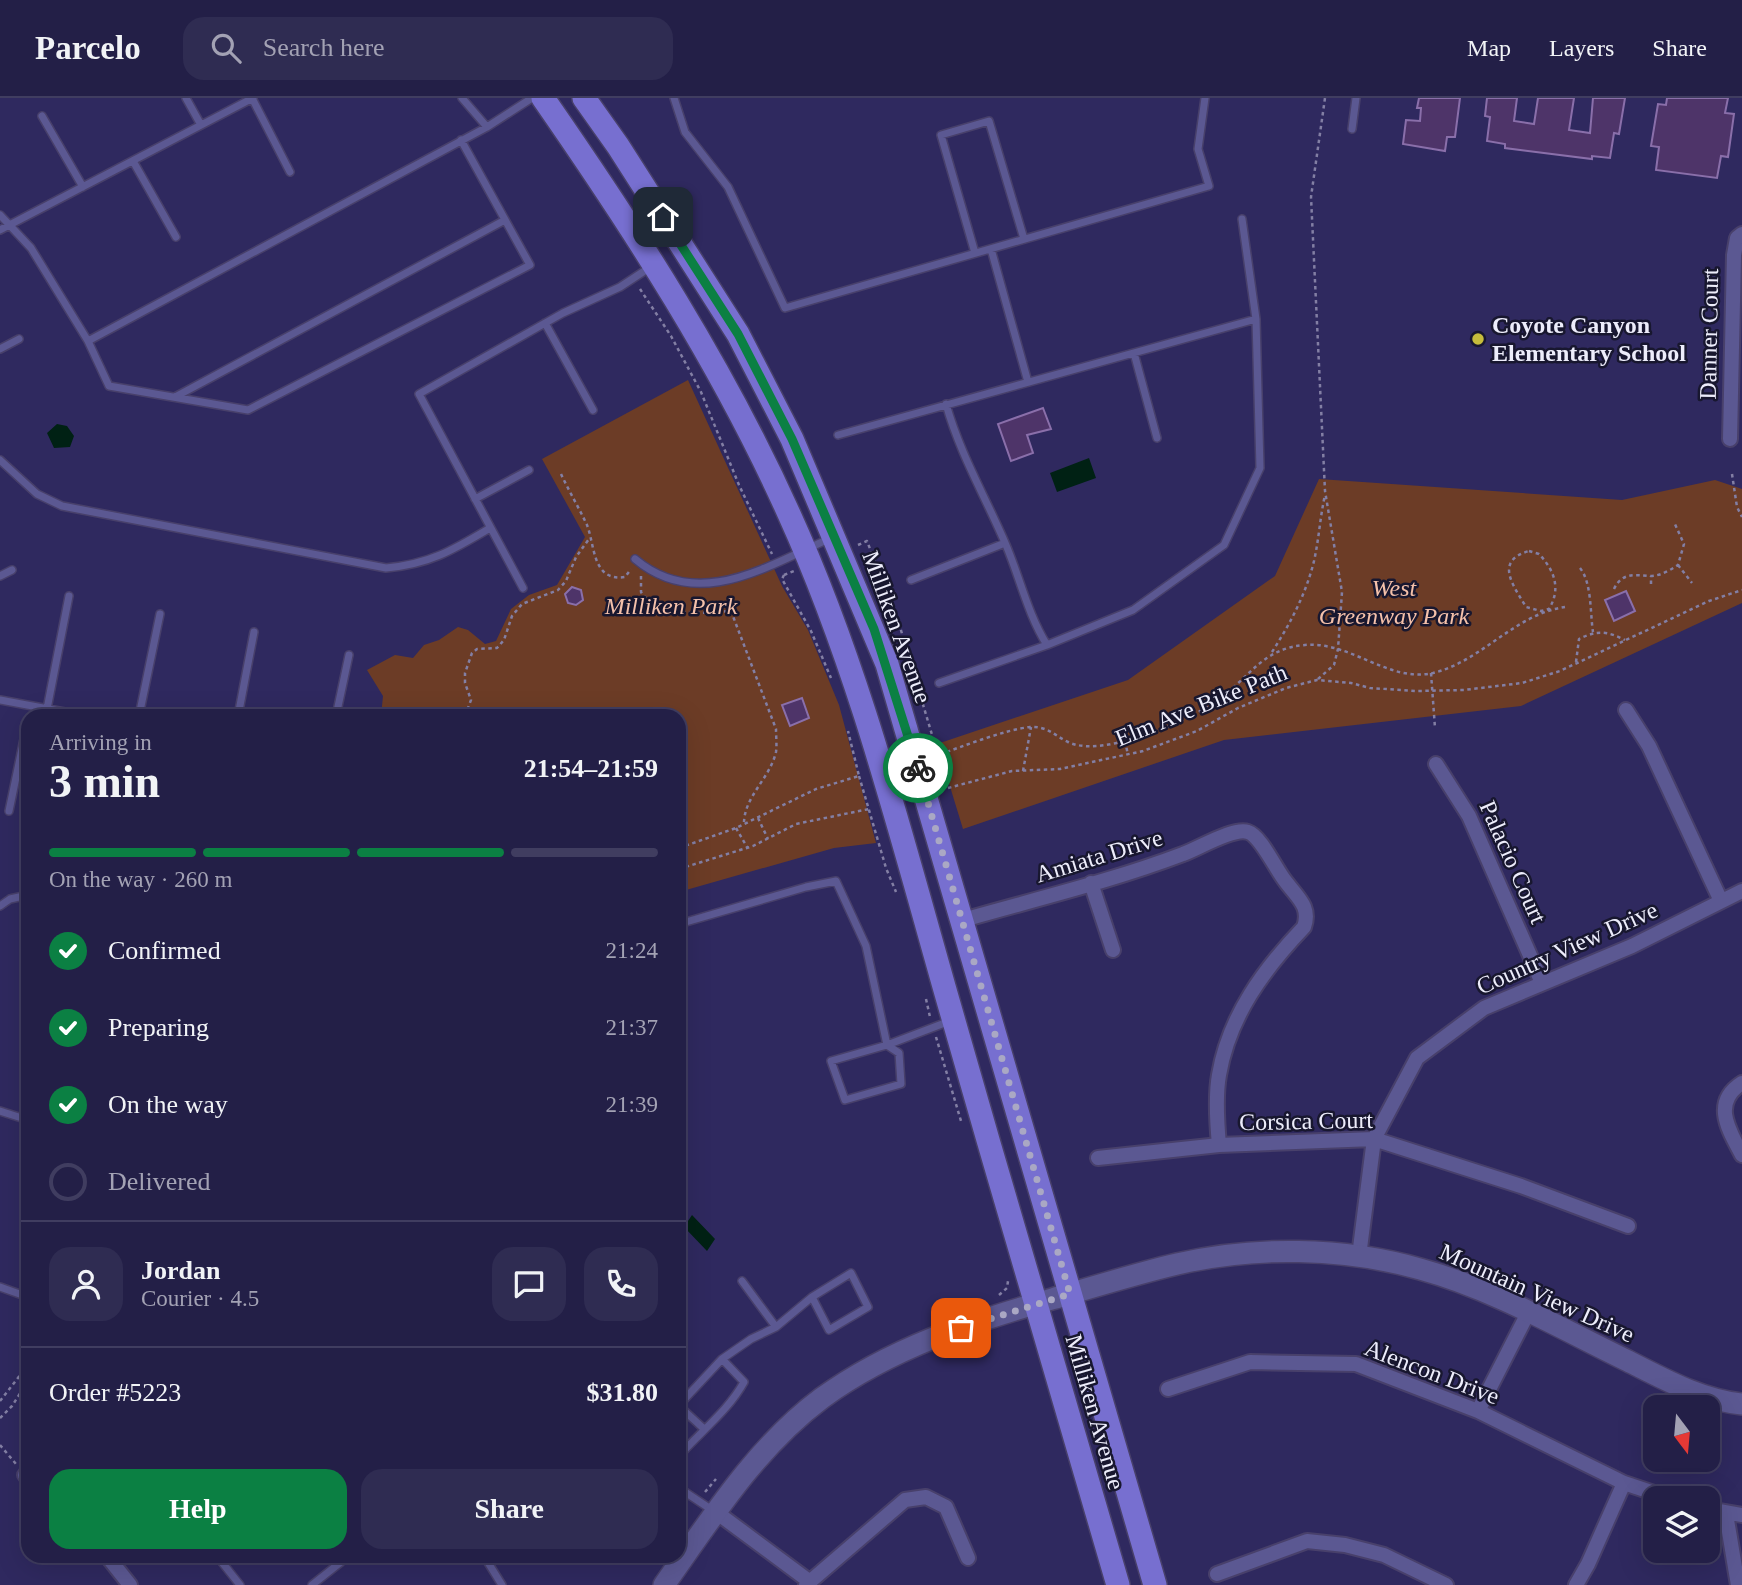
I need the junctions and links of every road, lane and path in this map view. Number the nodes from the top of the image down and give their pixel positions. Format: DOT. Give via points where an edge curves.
graph roads {
  1 [pos="186,98"];
  2 [pos="252,98"];
  3 [pos="462,98"];
  4 [pos="532,98"];
  5 [pos="543,98"];
  6 [pos="584,98"];
  7 [pos="1205,98"];
  8 [pos="1325,98"];
  9 [pos="1356,98"];
  10 [pos="678,99"];
  11 [pos="43,116"];
  12 [pos="201,125"];
  13 [pos="487,127"];
  14 [pos="1352,129"];
  15 [pos="461,140"];
  16 [pos="133,161"];
  17 [pos="290,172"];
  18 [pos="83,187"];
  19 [pos="0,215"];
  20 [pos="1242,219"];
  21 [pos="505,220"];
  22 [pos="9,225"];
  23 [pos="0,230"];
  24 [pos="1742,234"];
  25 [pos="176,237"];
  26 [pos="1024,239"];
  27 [pos="991,249"];
  28 [pos="975,253"];
  29 [pos="656,263"];
  30 [pos="640,289"];
  31 [pos="1256,319"];
  32 [pos="545,323"];
  33 [pos="19,339"];
  34 [pos="88,341"];
  35 [pos="0,349"];
  36 [pos="1134,353"];
  37 [pos="1028,382"];
  38 [pos="174,398"];
  39 [pos="946,404"];
  40 [pos="593,410"];
  41 [pos="838,435"];
  42 [pos="1157,438"];
  43 [pos="1730,439"];
  44 [pos="0,460"];
  45 [pos="528,470"];
  46 [pos="561,474"];
  47 [pos="1732,474"];
  48 [pos="1325,491"];
  49 [pos="475,499"];
  50 [pos="1742,517"];
  51 [pos="1674,522"];
  52 [pos="490,528"];
  53 [pos="835,537"];
  54 [pos="589,538"];
  55 [pos="867,541"];
  56 [pos="1005,542"];
  57 [pos="804,550"];
  58 [pos="635,559"];
  59 [pos="777,562"];
  60 [pos="1678,565"];
  61 [pos="1580,568"];
  62 [pos="631,569"];
  63 [pos="12,570"];
  64 [pos="0,576"];
  65 [pos="641,576"];
  66 [pos="1651,576"];
  67 [pos="911,580"];
  68 [pos="1692,583"];
  69 [pos="1651,584"];
  70 [pos="523,588"];
  71 [pos="1614,589"];
  72 [pos="1742,590"];
  73 [pos="69,596"];
  74 [pos="1565,607"];
  75 [pos="1549,609"];
  76 [pos="160,614"];
  77 [pos="254,632"];
  78 [pos="1593,632"];
  79 [pos="1625,640"];
  80 [pos="1047,645"];
  81 [pos="1338,649"];
  82 [pos="1272,652"];
  83 [pos="349,655"];
  84 [pos="1576,663"];
  85 [pos="1431,673"];
  86 [pos="1317,680"];
  87 [pos="939,683"];
  88 [pos="834,686"];
  89 [pos="1432,691"];
  90 [pos="0,700"];
  91 [pos="31,706"];
  92 [pos="30,709"];
  93 [pos="47,709"];
  94 [pos="140,709"];
  95 [pos="239,709"];
  96 [pos="337,709"];
  97 [pos="468,709"];
  98 [pos="1626,710"];
  99 [pos="846,721"];
  100 [pos="1031,727"];
  101 [pos="1435,728"];
  102 [pos="1125,741"];
  103 [pos="21,752"];
  104 [pos="1129,755"];
  105 [pos="1436,764"];
  106 [pos="1023,771"];
  107 [pos="859,776"];
  108 [pos="948,788"];
  109 [pos="869,809"];
  110 [pos="9,811"];
  111 [pos="758,818"];
  112 [pos="744,824"];
  113 [pos="736,828"];
  114 [pos="768,839"];
  115 [pos="686,846"];
  116 [pos="748,848"];
  117 [pos="686,867"];
  118 [pos="1091,883"];
  119 [pos="1742,891"];
  120 [pos="897,894"];
  121 [pos="21,897"];
  122 [pos="1721,901"];
  123 [pos="0,906"];
  124 [pos="963,920"];
  125 [pos="686,921"];
  126 [pos="1113,950"];
  127 [pos="1542,983"];
  128 [pos="924,988"];
  129 [pos="943,1023"];
  130 [pos="887,1045"];
  131 [pos="1742,1083"];
  132 [pos="0,1111"];
  133 [pos="21,1118"];
  134 [pos="962,1123"];
  135 [pos="1374,1139"];
  136 [pos="1219,1145"];
  137 [pos="1742,1154"];
  138 [pos="1098,1158"];
  139 [pos="1628,1226"];
  140 [pos="1359,1256"];
  141 [pos="1009,1278"];
  142 [pos="742,1281"];
  143 [pos="0,1287"];
  144 [pos="21,1294"];
  145 [pos="1070,1294"];
  146 [pos="812,1297"];
  147 [pos="996,1297"];
  148 [pos="1037,1304"];
  149 [pos="1528,1313"];
  150 [pos="776,1327"];
  151 [pos="722,1359"];
  152 [pos="21,1374"];
  153 [pos="1168,1389"];
  154 [pos="21,1392"];
  155 [pos="686,1398"];
  156 [pos="0,1401"];
  157 [pos="1742,1405"];
  158 [pos="1478,1411"];
  159 [pos="686,1413"];
  160 [pos="0,1419"];
  161 [pos="703,1429"];
  162 [pos="0,1446"];
  163 [pos="686,1448"];
  164 [pos="21,1471"];
  165 [pos="722,1472"];
  166 [pos="1624,1483"];
  167 [pos="1643,1489"];
  168 [pos="686,1492"];
  169 [pos="698,1500"];
  170 [pos="716,1512"];
  171 [pos="1720,1512"];
  172 [pos="1726,1514"];
  173 [pos="1742,1515"];
  174 [pos="686,1554"];
  175 [pos="968,1558"];
  176 [pos="113,1563"];
  177 [pos="223,1563"];
  178 [pos="340,1563"];
  179 [pos="488,1563"];
  180 [pos="680,1563"];
  181 [pos="1217,1574"];
  182 [pos="807,1583"];
  183 [pos="130,1585"];
  184 [pos="240,1585"];
  185 [pos="312,1585"];
  186 [pos="502,1585"];
  187 [pos="664,1585"];
  188 [pos="1118,1585"];
  189 [pos="1155,1585"];
  190 [pos="1446,1585"];
  191 [pos="1576,1585"];
  192 [pos="1738,1585"];
  1 -- 12 [label="lane"];
  2 -- 12 [label="lane"];
  2 -- 17 [label="lane"];
  3 -- 13 [label="lane"];
  4 -- 13 [label="lane"];
  5 -- 29 [label="main road, Milliken Avenue"];
  6 -- 53 [label="main road, Milliken Avenue" via="738,334"];
  7 -- 26 [label="lane" via="1198,149 1209,186"];
  8 -- 48 [label="path" via="1311,197"];
  9 -- 14 [label="lane"];
  10 -- 28 [label="lane" via="685,132 728,187 785,308"];
  11 -- 18 [label="lane"];
  12 -- 16 [label="lane"];
  13 -- 15 [label="lane"];
  15 -- 21 [label="lane"];
  15 -- 34 [label="lane"];
  16 -- 18 [label="lane"];
  16 -- 25 [label="lane"];
  18 -- 22 [label="lane"];
  19 -- 22 [label="lane"];
  20 -- 31 [label="lane"];
  21 -- 38 [label="lane"];
  21 -- 38 [label="lane" via="530,265 248,411"];
  22 -- 23 [label="lane"];
  22 -- 34 [label="lane" via="31,248"];
  24 -- 43 [label="street, Danner Court" via="1734,255"];
  26 -- 27 [label="lane"];
  26 -- 28 [label="lane" via="989,121 941,135"];
  27 -- 28 [label="lane"];
  27 -- 37 [label="lane"];
  29 -- 32 [label="lane" via="621,287"];
  29 -- 57 [label="main road, Milliken Avenue" via="752,435"];
  30 -- 59 [label="path" via="701,392"];
  31 -- 36 [label="lane"];
  31 -- 80 [label="lane" via="1260,468 1224,545 1133,610"];
  32 -- 40 [label="lane"];
  32 -- 49 [label="lane" via="419,394"];
  33 -- 35 [label="lane"];
  34 -- 38 [label="lane" via="109,386"];
  36 -- 37 [label="lane"];
  36 -- 42 [label="lane"];
  37 -- 39 [label="lane"];
  39 -- 41 [label="lane"];
  39 -- 56 [label="lane" via="953,430"];
  44 -- 52 [label="lane" via="37,494 62,506 386,568 441,556"];
  45 -- 49 [label="lane"];
  46 -- 54 [label="path" via="589,528"];
  47 -- 50 [label="path"];
  48 -- 81 [label="path" via="1342,592"];
  48 -- 82 [label="path" via="1305,589"];
  49 -- 52 [label="lane"];
  51 -- 60 [label="path" via="1684,544"];
  52 -- 70 [label="lane"];
  53 -- 57 [label="lane"];
  53 -- 124 [label="main road, Milliken Avenue" via="887,664"];
  54 -- 62 [label="path" via="593,556 609,575 625,577"];
  54 -- 97 [label="path" via="558,590 522,604 497,648 472,653 465,673 471,700"];
  55 -- 100 [label="path" via="900,626 938,755"];
  56 -- 67 [label="lane"];
  56 -- 80 [label="lane"];
  57 -- 59 [label="lane"];
  57 -- 129 [label="main road, Milliken Avenue" via="852,676"];
  58 -- 59 [label="lane" via="678,582 708,585"];
  59 -- 88 [label="path"];
  60 -- 66 [label="path"];
  60 -- 68 [label="path"];
  61 -- 78 [label="path" via="1589,587"];
  63 -- 64 [label="lane"];
  65 -- 112 [label="path" via="641,592 651,603 677,611 731,611 776,729 774,758 748,803"];
  66 -- 69 [label="path"];
  66 -- 71 [label="path" via="1626,576"];
  72 -- 79 [label="path, Elm Ave Bike Path"];
  73 -- 93 [label="lane"];
  74 -- 75 [label="path"];
  75 -- 75 [label="path" via="1557,588 1547,563 1529,551 1516,555 1508,574 1516,591 1526,607"];
  75 -- 85 [label="path" via="1465,660"];
  76 -- 94 [label="lane"];
  77 -- 95 [label="lane"];
  78 -- 79 [label="path" via="1608,632"];
  78 -- 84 [label="path" via="1578,639"];
  79 -- 84 [label="path, Elm Ave Bike Path"];
  80 -- 87 [label="lane"];
  81 -- 82 [label="path" via="1307,644"];
  81 -- 85 [label="path" via="1389,669"];
  81 -- 86 [label="path" via="1334,665"];
  82 -- 102 [label="path" via="1218,699 1185,720"];
  83 -- 96 [label="lane"];
  84 -- 89 [label="path, Elm Ave Bike Path" via="1522,683"];
  85 -- 89 [label="path"];
  86 -- 89 [label="path, Elm Ave Bike Path"];
  86 -- 104 [label="path, Elm Ave Bike Path" via="1286,688 1197,731"];
  89 -- 101 [label="path"];
  90 -- 91 [label="lane"];
  91 -- 92 [label="lane"];
  91 -- 93 [label="lane"];
  98 -- 122 [label="street" via="1649,746"];
  99 -- 107 [label="path"];
  100 -- 102 [label="path" via="1057,733 1068,742"];
  100 -- 106 [label="path"];
  102 -- 104 [label="path"];
  103 -- 110 [label="lane"];
  104 -- 106 [label="path, Elm Ave Bike Path" via="1060,769"];
  105 -- 127 [label="street, Palacio Court" via="1469,816"];
  106 -- 108 [label="path, Elm Ave Bike Path"];
  107 -- 109 [label="path"];
  107 -- 111 [label="path" via="816,789"];
  109 -- 114 [label="path" via="796,824"];
  109 -- 120 [label="path"];
  111 -- 112 [label="path"];
  111 -- 114 [label="path"];
  112 -- 113 [label="path"];
  113 -- 115 [label="path"];
  113 -- 116 [label="path"];
  114 -- 116 [label="path"];
  116 -- 117 [label="path"];
  118 -- 124 [label="street, Amiata Drive"];
  118 -- 126 [label="street"];
  118 -- 136 [label="street, Amiata Drive" via="1246,830 1255,835 1306,907 1304,927 1256,984 1235,1019 1219,1076"];
  119 -- 122 [label="street, Country View Drive"];
  121 -- 123 [label="lane"];
  122 -- 127 [label="street, Country View Drive" via="1632,946"];
  124 -- 145 [label="main road, Milliken Avenue"];
  125 -- 130 [label="lane" via="836,881 866,946"];
  127 -- 135 [label="street, Country View Drive" via="1484,1008 1417,1058"];
  128 -- 129 [label="path"];
  129 -- 130 [label="lane"];
  129 -- 134 [label="path"];
  129 -- 148 [label="main road, Milliken Avenue"];
  130 -- 130 [label="lane" via="831,1061 845,1100 901,1084 899,1053"];
  131 -- 137 [label="street" via="1731,1090 1725,1106 1725,1123"];
  132 -- 133 [label="lane"];
  135 -- 136 [label="street, Corsica Court"];
  135 -- 139 [label="street, Corsica Court"];
  135 -- 140 [label="street, Country View Drive"];
  136 -- 138 [label="street, Corsica Court"];
  140 -- 145 [label="street, Mountain View Drive" via="1242,1255 1178,1264"];
  140 -- 149 [label="street, Mountain View Drive" via="1420,1269"];
  141 -- 147 [label="path" via="1007,1288"];
  142 -- 150 [label="lane"];
  143 -- 144 [label="lane"];
  145 -- 148 [label="street, Mountain View Drive"];
  145 -- 189 [label="main road, Milliken Avenue"];
  146 -- 146 [label="lane" via="851,1273 868,1307 830,1330"];
  146 -- 150 [label="lane"];
  148 -- 170 [label="street, Mountain View Drive" via="936,1336 876,1364 823,1398 778,1435"];
  148 -- 188 [label="main road, Milliken Avenue"];
  149 -- 157 [label="street, Mountain View Drive" via="1686,1389"];
  149 -- 158 [label="street"];
  150 -- 151 [label="lane"];
  151 -- 155 [label="lane"];
  151 -- 161 [label="lane" via="744,1382 732,1403"];
  152 -- 156 [label="path"];
  153 -- 158 [label="street, Alencon Drive" via="1250,1362 1356,1364"];
  154 -- 160 [label="path"];
  158 -- 166 [label="street, Alencon Drive"];
  159 -- 161 [label="lane"];
  161 -- 163 [label="lane"];
  162 -- 164 [label="path"];
  165 -- 169 [label="path"];
  166 -- 167 [label="street, Alencon Drive"];
  166 -- 191 [label="street"];
  168 -- 169 [label="lane"];
  169 -- 170 [label="lane"];
  170 -- 174 [label="street, Mountain View Drive"];
  170 -- 182 [label="street"];
  171 -- 172 [label="street"];
  172 -- 173 [label="street"];
  172 -- 192 [label="street"];
  175 -- 182 [label="street" via="946,1507 926,1497 905,1500"];
  176 -- 183 [label="street"];
  177 -- 184 [label="lane"];
  178 -- 185 [label="lane"];
  179 -- 186 [label="lane"];
  180 -- 187 [label="street, Mountain View Drive"];
  181 -- 190 [label="street" via="1307,1541 1384,1555"];
}
